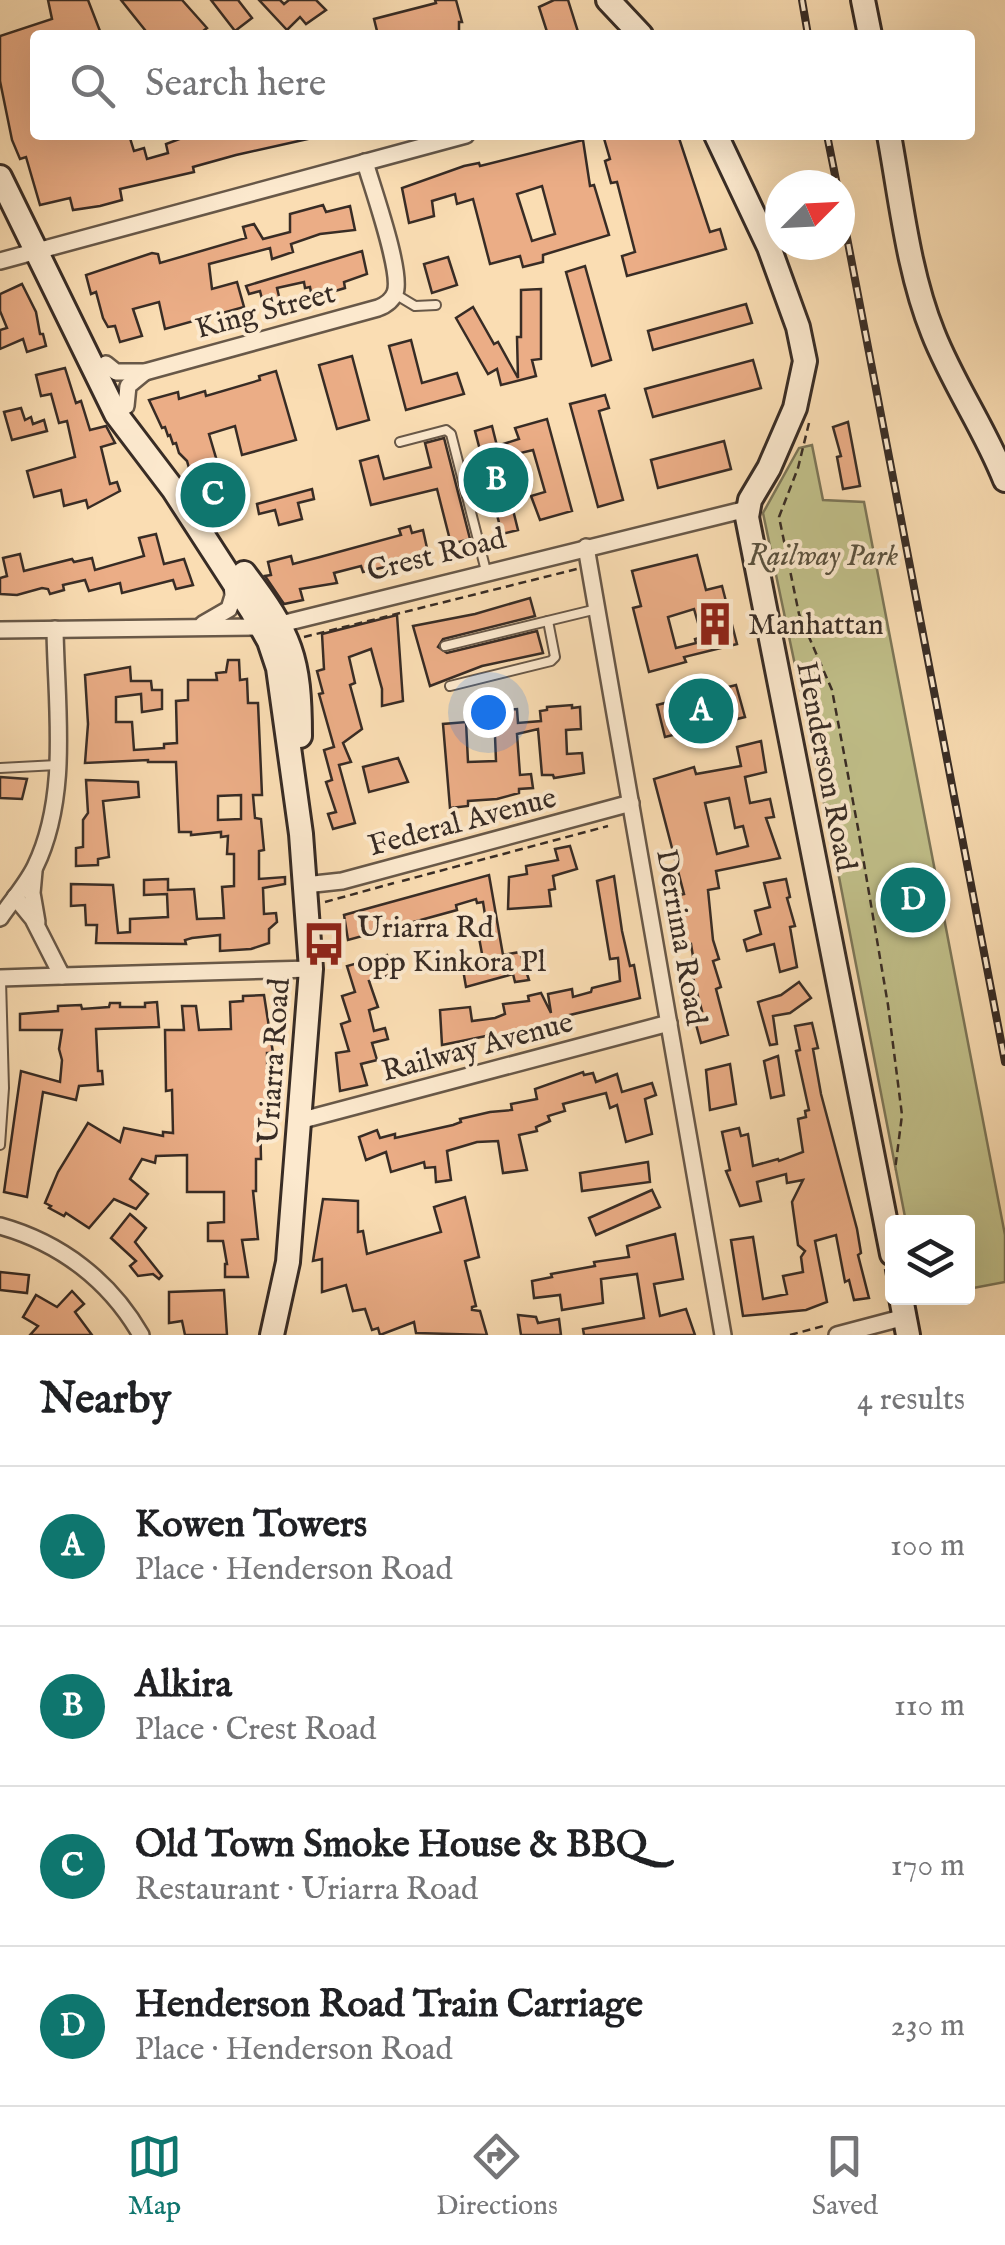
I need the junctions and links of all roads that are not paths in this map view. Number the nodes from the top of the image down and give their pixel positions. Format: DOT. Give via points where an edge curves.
graph roads {
  1 [pos="608,0"];
  2 [pos="863,0"];
  3 [pos="636,30"];
  4 [pos="869,30"];
  5 [pos="447,140"];
  6 [pos="718,140"];
  7 [pos="889,140"];
  8 [pos="365,162"];
  9 [pos="0,178"];
  10 [pos="42,259"];
  11 [pos="0,261"];
  12 [pos="395,294"];
  13 [pos="436,305"];
  14 [pos="106,364"];
  15 [pos="144,372"];
  16 [pos="126,406"];
  17 [pos="996,432"];
  18 [pos="400,442"];
  19 [pos="147,454"];
  20 [pos="1005,480"];
  21 [pos="172,489"];
  22 [pos="747,508"];
  23 [pos="586,548"];
  24 [pos="486,572"];
  25 [pos="230,579"];
  26 [pos="597,609"];
  27 [pos="548,620"];
  28 [pos="271,625"];
  29 [pos="195,626"];
  30 [pos="55,629"];
  31 [pos="0,630"];
  32 [pos="445,646"];
  33 [pos="450,686"];
  34 [pos="57,765"];
  35 [pos="0,768"];
  36 [pos="631,803"];
  37 [pos="34,868"];
  38 [pos="305,885"];
  39 [pos="14,897"];
  40 [pos="0,918"];
  41 [pos="42,936"];
  42 [pos="311,969"];
  43 [pos="62,976"];
  44 [pos="0,978"];
  45 [pos="668,1023"];
  46 [pos="299,1121"];
  47 [pos="0,1144"];
  48 [pos="885,1218"];
  49 [pos="0,1226"];
  50 [pos="283,1292"];
  51 [pos="905,1316"];
  52 [pos="141,1335"];
  53 [pos="263,1335"];
  54 [pos="272,1335"];
  55 [pos="723,1335"];
  56 [pos="837,1335"];
  1 -- 3 [label="main road"];
  2 -- 4 [label="main road"];
  5 -- 8 [label="street"];
  6 -- 22 [label="main road" via="768,247 805,361 795,408"];
  7 -- 17 [label="main road" via="932,330"];
  8 -- 10 [label="street"];
  8 -- 12 [label="street" via="396,272"];
  9 -- 10 [label="main road, Uriarra Road"];
  10 -- 11 [label="street"];
  10 -- 14 [label="main road, Uriarra Road"];
  10 -- 19 [label="main road, Uriarra Road" via="116,414"];
  12 -- 13 [label="lane" via="415,306"];
  12 -- 15 [label="street, King Street" via="378,308"];
  14 -- 15 [label="street, King Street" via="116,372"];
  14 -- 16 [label="main road, Uriarra Road"];
  15 -- 16 [label="street" via="128,386"];
  16 -- 19 [label="main road, Uriarra Road"];
  17 -- 20 [label="main road"];
  18 -- 24 [label="lane" via="451,434"];
  19 -- 21 [label="main road, Uriarra Road"];
  21 -- 25 [label="main road, Uriarra Road"];
  21 -- 28 [label="main road, Uriarra Road" via="220,541"];
  22 -- 23 [label="street, Crest Road"];
  22 -- 48 [label="main road, Henderson Road"];
  23 -- 24 [label="street, Crest Road"];
  23 -- 26 [label="street, Derrima Road"];
  24 -- 28 [label="street, Crest Road"];
  25 -- 28 [label="main road, Uriarra Road"];
  25 -- 29 [label="street" via="229,609"];
  26 -- 27 [label="lane"];
  26 -- 36 [label="street, Derrima Road"];
  27 -- 32 [label="lane"];
  27 -- 33 [label="lane" via="555,657"];
  28 -- 29 [label="street, Crest Road"];
  28 -- 38 [label="main road, Uriarra Road"];
  29 -- 30 [label="street, Crest Road"];
  30 -- 31 [label="street, Crest Road"];
  30 -- 34 [label="street"];
  34 -- 35 [label="lane"];
  34 -- 37 [label="street" via="49,832"];
  36 -- 38 [label="street, Federal Avenue" via="342,882"];
  36 -- 45 [label="street, Derrima Road"];
  37 -- 39 [label="street"];
  37 -- 41 [label="street"];
  38 -- 42 [label="main road, Uriarra Road"];
  39 -- 40 [label="street"];
  39 -- 41 [label="street"];
  41 -- 43 [label="street"];
  42 -- 43 [label="street"];
  42 -- 46 [label="main road, Uriarra Road"];
  43 -- 44 [label="street"];
  44 -- 47 [label="lane"];
  45 -- 46 [label="street, Railway Avenue"];
  45 -- 55 [label="street, Derrima Road"];
  46 -- 50 [label="main road, Uriarra Road"];
  49 -- 52 [label="street" via="86,1269"];
  50 -- 53 [label="main road, Uriarra Road"];
  50 -- 54 [label="main road, Uriarra Road"];
  51 -- 56 [label="street"];
}
